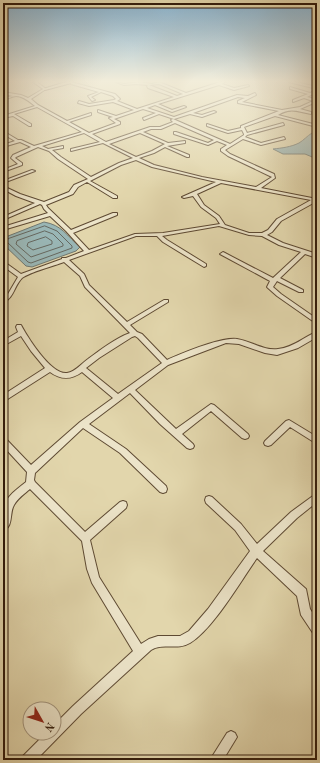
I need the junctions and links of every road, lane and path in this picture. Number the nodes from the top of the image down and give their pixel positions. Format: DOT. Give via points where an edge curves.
graph roads {
  1 [pos="17,118"];
  2 [pos="58,118"];
  3 [pos="79,118"];
  4 [pos="113,118"];
  5 [pos="168,118"];
  6 [pos="179,118"];
  7 [pos="268,118"];
  8 [pos="283,118"];
  9 [pos="174,120"];
  10 [pos="290,120"];
  11 [pos="66,122"];
  12 [pos="250,124"];
  13 [pos="30,125"];
  14 [pos="208,125"];
  15 [pos="317,126"];
  16 [pos="242,129"];
  17 [pos="219,130"];
  18 [pos="264,130"];
  19 [pos="3,132"];
  20 [pos="84,132"];
  21 [pos="141,132"];
  22 [pos="175,133"];
  23 [pos="90,134"];
  24 [pos="205,135"];
  25 [pos="245,136"];
  26 [pos="284,138"];
  27 [pos="216,140"];
  28 [pos="18,142"];
  29 [pos="184,142"];
  30 [pos="105,143"];
  31 [pos="166,145"];
  32 [pos="230,145"];
  33 [pos="3,146"];
  34 [pos="36,147"];
  35 [pos="62,147"];
  36 [pos="50,150"];
  37 [pos="72,150"];
  38 [pos="188,156"];
  39 [pos="136,158"];
  40 [pos="3,171"];
  41 [pos="33,171"];
  42 [pos="90,180"];
  43 [pos="223,181"];
  44 [pos="3,182"];
  45 [pos="3,187"];
  46 [pos="258,188"];
  47 [pos="194,194"];
  48 [pos="115,197"];
  49 [pos="184,197"];
  50 [pos="316,200"];
  51 [pos="38,203"];
  52 [pos="44,204"];
  53 [pos="51,214"];
  54 [pos="116,214"];
  55 [pos="3,219"];
  56 [pos="223,226"];
  57 [pos="3,229"];
  58 [pos="70,232"];
  59 [pos="158,234"];
  60 [pos="263,235"];
  61 [pos="87,251"];
  62 [pos="304,252"];
  63 [pos="223,254"];
  64 [pos="317,256"];
  65 [pos="64,259"];
  66 [pos="3,264"];
  67 [pos="204,265"];
  68 [pos="20,276"];
  69 [pos="274,280"];
  70 [pos="301,290"];
  71 [pos="3,301"];
  72 [pos="166,302"];
  73 [pos="317,322"];
  74 [pos="126,325"];
  75 [pos="135,334"];
  76 [pos="316,337"];
  77 [pos="3,344"];
  78 [pos="166,363"];
  79 [pos="50,368"];
  80 [pos="83,368"];
  81 [pos="130,389"];
  82 [pos="3,398"];
  83 [pos="118,398"];
  84 [pos="83,424"];
  85 [pos="176,434"];
  86 [pos="245,436"];
  87 [pos="3,440"];
  88 [pos="317,441"];
  89 [pos="268,443"];
  90 [pos="190,446"];
  91 [pos="31,471"];
  92 [pos="31,483"];
  93 [pos="163,489"];
  94 [pos="317,497"];
  95 [pos="209,500"];
  96 [pos="123,505"];
  97 [pos="3,526"];
  98 [pos="85,538"];
  99 [pos="256,551"];
  100 [pos="317,628"];
  101 [pos="140,652"];
  102 [pos="231,737"];
  103 [pos="27,760"];
  104 [pos="216,760"];
  1 -- 13 [label="street"];
  2 -- 11 [label="street"];
  3 -- 11 [label="street"];
  4 -- 23 [label="street" via="111,118 118,122 117,124"];
  5 -- 9 [label="street"];
  6 -- 9 [label="street"];
  7 -- 12 [label="street"];
  8 -- 10 [label="street"];
  9 -- 21 [label="street" via="160,128"];
  9 -- 24 [label="street"];
  10 -- 15 [label="street"];
  10 -- 18 [label="street"];
  11 -- 20 [label="street"];
  12 -- 16 [label="street" via="243,126"];
  12 -- 18 [label="street"];
  14 -- 17 [label="street"];
  16 -- 17 [label="street" via="228,132"];
  16 -- 25 [label="street"];
  17 -- 24 [label="street"];
  18 -- 25 [label="street"];
  19 -- 28 [label="street"];
  20 -- 23 [label="street"];
  20 -- 34 [label="street"];
  21 -- 30 [label="street"];
  21 -- 31 [label="street"];
  22 -- 27 [label="street" via="204,144"];
  23 -- 30 [label="street"];
  24 -- 27 [label="street"];
  25 -- 26 [label="street" via="261,144"];
  25 -- 32 [label="street"];
  27 -- 32 [label="street"];
  28 -- 33 [label="street"];
  28 -- 34 [label="street"];
  29 -- 31 [label="street"];
  30 -- 37 [label="street"];
  30 -- 39 [label="street"];
  31 -- 38 [label="street"];
  31 -- 39 [label="street"];
  32 -- 46 [label="street" via="222,150 274,176"];
  34 -- 36 [label="street"];
  34 -- 40 [label="street" via="14,156 20,165"];
  35 -- 36 [label="street"];
  36 -- 42 [label="street"];
  39 -- 42 [label="street"];
  39 -- 43 [label="street" via="158,167"];
  41 -- 44 [label="street"];
  42 -- 48 [label="street"];
  42 -- 52 [label="street" via="76,186 71,193"];
  43 -- 46 [label="street"];
  43 -- 47 [label="street"];
  45 -- 51 [label="street"];
  46 -- 50 [label="street"];
  47 -- 49 [label="street"];
  47 -- 56 [label="street" via="203,207 217,215"];
  50 -- 60 [label="street" via="280,220"];
  51 -- 52 [label="street"];
  51 -- 55 [label="street"];
  52 -- 53 [label="street"];
  53 -- 57 [label="street"];
  53 -- 58 [label="street"];
  54 -- 58 [label="street"];
  56 -- 59 [label="street"];
  56 -- 60 [label="street" via="249,234"];
  58 -- 61 [label="street"];
  59 -- 61 [label="street" via="127,237"];
  59 -- 67 [label="street"];
  60 -- 62 [label="street"];
  61 -- 65 [label="street"];
  62 -- 64 [label="street"];
  62 -- 69 [label="street"];
  63 -- 69 [label="street"];
  65 -- 68 [label="street"];
  65 -- 74 [label="street" via="82,275 87,286"];
  66 -- 68 [label="street"];
  68 -- 71 [label="street" via="10,296"];
  69 -- 70 [label="street"];
  69 -- 73 [label="street" via="270,284 272,290"];
  72 -- 74 [label="street"];
  74 -- 75 [label="street"];
  75 -- 78 [label="street"];
  75 -- 80 [label="street"];
  76 -- 78 [label="street" via="290,350 273,352 248,343 226,342"];
  77 -- 79 [label="street" via="20,330 30,347"];
  78 -- 81 [label="street"];
  79 -- 80 [label="street" via="64,376"];
  79 -- 82 [label="street"];
  80 -- 83 [label="street"];
  81 -- 83 [label="street"];
  81 -- 85 [label="street"];
  83 -- 84 [label="street"];
  84 -- 91 [label="street"];
  84 -- 93 [label="street" via="123,451"];
  85 -- 86 [label="street" via="211,407"];
  85 -- 90 [label="street"];
  87 -- 91 [label="street"];
  88 -- 89 [label="street" via="289,423"];
  91 -- 92 [label="street"];
  92 -- 97 [label="street" via="13,498"];
  92 -- 98 [label="street"];
  94 -- 99 [label="street"];
  95 -- 99 [label="street" via="238,527"];
  96 -- 98 [label="street"];
  98 -- 101 [label="street" via="95,580"];
  99 -- 100 [label="street" via="302,593 305,611"];
  99 -- 101 [label="street" via="211,614 191,635 180,641 154,641"];
  101 -- 103 [label="street"];
  102 -- 104 [label="street"];
}
